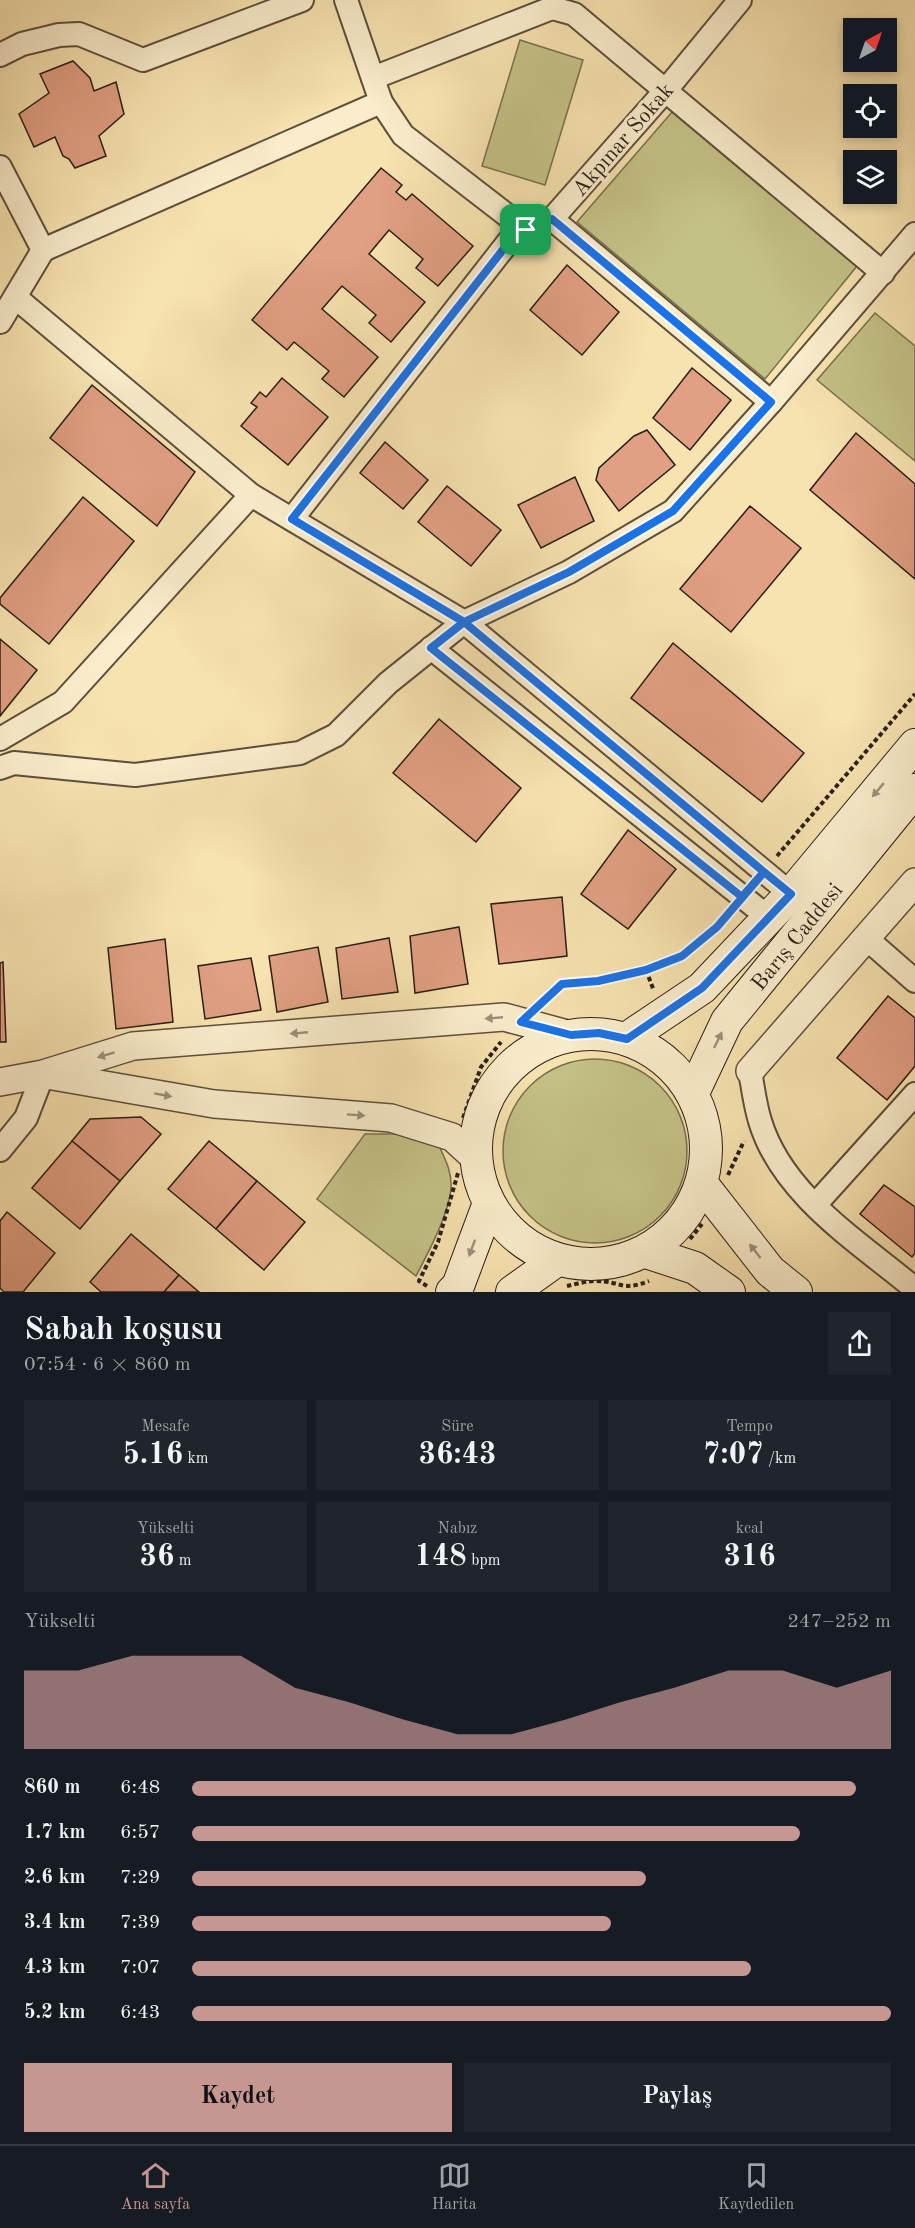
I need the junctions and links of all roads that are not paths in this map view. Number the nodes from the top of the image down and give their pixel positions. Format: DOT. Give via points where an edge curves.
graph roads {
  1 [pos="302,0"];
  2 [pos="346,0"];
  3 [pos="740,0"];
  4 [pos="0,55"];
  5 [pos="373,78"];
  6 [pos="666,90"];
  7 [pos="381,102"];
  8 [pos="0,167"];
  9 [pos="552,219"];
  10 [pos="526,230"];
  11 [pos="915,234"];
  12 [pos="43,250"];
  13 [pos="883,273"];
  14 [pos="15,297"];
  15 [pos="0,322"];
  16 [pos="771,402"];
  17 [pos="251,495"];
  18 [pos="292,519"];
  19 [pos="464,622"];
  20 [pos="431,648"];
  21 [pos="0,740"];
  22 [pos="915,745"];
  23 [pos="0,768"];
  24 [pos="915,790"];
  25 [pos="915,882"];
  26 [pos="791,894"];
  27 [pos="769,918"];
  28 [pos="866,938"];
  29 [pos="915,981"];
  30 [pos="571,1035"];
  31 [pos="627,1039"];
  32 [pos="750,1071"];
  33 [pos="43,1074"];
  34 [pos="0,1082"];
  35 [pos="693,1093"];
  36 [pos="915,1094"];
  37 [pos="0,1150"];
  38 [pos="468,1152"];
  39 [pos="702,1184"];
  40 [pos="489,1203"];
  41 [pos="815,1205"];
  42 [pos="650,1264"];
  43 [pos="560,1274"];
  44 [pos="915,1289"];
  45 [pos="452,1292"];
  46 [pos="512,1292"];
  47 [pos="729,1292"];
  48 [pos="796,1292"];
  1 -- 4 [label="street" via="142,60 78,34 32,42"];
  2 -- 5 [label="street"];
  3 -- 6 [label="street, Akpınar Sokak"];
  5 -- 6 [label="street" via="552,8 574,14"];
  5 -- 7 [label="street"];
  6 -- 9 [label="street, Akpınar Sokak"];
  6 -- 13 [label="street"];
  7 -- 10 [label="street" via="403,135"];
  7 -- 12 [label="street"];
  8 -- 12 [label="street"];
  9 -- 10 [label="street, Akpınar Sokak"];
  9 -- 16 [label="street"];
  10 -- 18 [label="street, Akpınar Sokak" via="509,242"];
  11 -- 13 [label="street"];
  12 -- 14 [label="street"];
  13 -- 16 [label="street"];
  14 -- 15 [label="street"];
  14 -- 17 [label="street"];
  16 -- 19 [label="street" via="673,511 569,572"];
  17 -- 18 [label="street"];
  17 -- 21 [label="street" via="63,702"];
  18 -- 19 [label="street"];
  19 -- 20 [label="street"];
  19 -- 26 [label="street"];
  20 -- 23 [label="street" via="388,683 336,735 300,753 135,775 14,764"];
  20 -- 27 [label="street"];
  22 -- 26 [label="main road, Barış Caddesi, one-way"];
  35 -- 24 [label="main road, Barış Caddesi, one-way" via="727,1021"];
  25 -- 28 [label="street"];
  26 -- 27 [label="main road, Barış Caddesi"];
  27 -- 31 [label="main road, Barış Caddesi" via="702,988"];
  28 -- 29 [label="street"];
  28 -- 32 [label="street"];
  30 -- 31 [label="main road" via="599,1033"];
  30 -- 33 [label="street, one-way" via="504,1017 133,1046"];
  30 -- 38 [label="main road" via="538,1046 510,1066 490,1093"];
  31 -- 35 [label="main road" via="653,1051"];
  32 -- 41 [label="street" via="760,1122 783,1168"];
  33 -- 34 [label="street"];
  33 -- 37 [label="street" via="26,1118"];
  33 -- 38 [label="street, one-way" via="214,1104 391,1118 452,1137"];
  35 -- 39 [label="main road" via="704,1122 707,1153"];
  36 -- 41 [label="street"];
  38 -- 40 [label="main road"];
  39 -- 42 [label="main road" via="690,1212"];
  48 -- 39 [label="main road, one-way" via="770,1271"];
  40 -- 43 [label="main road" via="506,1228"];
  40 -- 45 [label="main road, one-way" via="458,1286"];
  41 -- 44 [label="street"];
  42 -- 43 [label="main road" via="597,1264"];
  42 -- 47 [label="main road" via="695,1268"];
  43 -- 46 [label="main road"];
}
